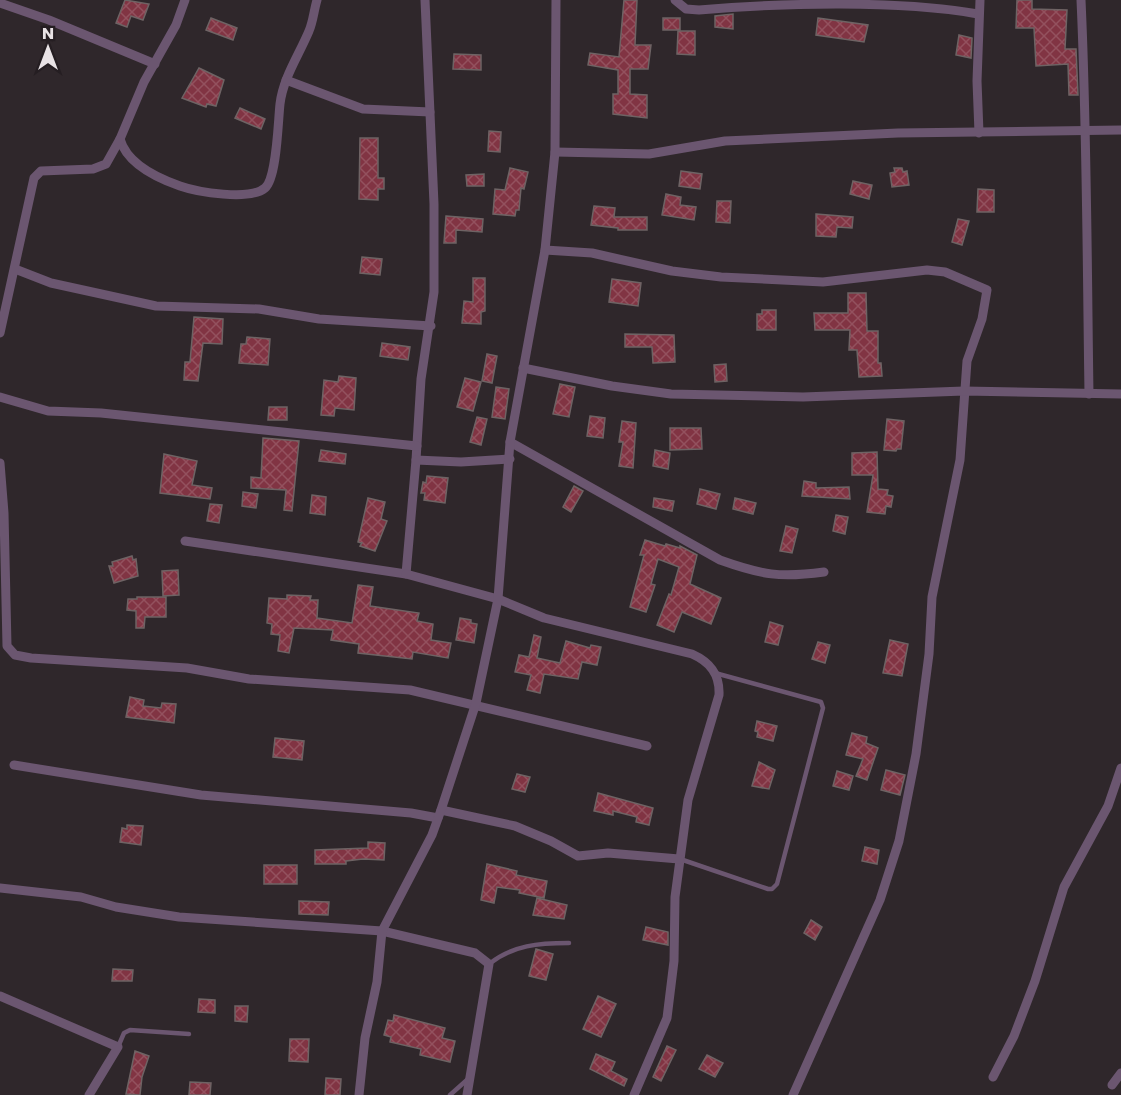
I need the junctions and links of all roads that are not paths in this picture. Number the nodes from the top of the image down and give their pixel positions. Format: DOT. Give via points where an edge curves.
graph roads {
  1 [pos="185,0"];
  2 [pos="317,0"];
  3 [pos="425,0"];
  4 [pos="556,0"];
  5 [pos="675,0"];
  6 [pos="980,0"];
  7 [pos="1081,0"];
  8 [pos="0,3"];
  9 [pos="978,14"];
  10 [pos="155,64"];
  11 [pos="286,80"];
  12 [pos="430,112"];
  13 [pos="1121,130"];
  14 [pos="1088,132"];
  15 [pos="979,133"];
  16 [pos="120,139"];
  17 [pos="555,152"];
  18 [pos="545,250"];
  19 [pos="15,269"];
  20 [pos="431,326"];
  21 [pos="0,333"];
  22 [pos="523,368"];
  23 [pos="964,390"];
  24 [pos="1089,394"];
  25 [pos="1121,394"];
  26 [pos="0,398"];
  27 [pos="510,442"];
  28 [pos="417,446"];
  29 [pos="510,459"];
  30 [pos="416,460"];
  31 [pos="0,463"];
  32 [pos="185,541"];
  33 [pos="824,572"];
  34 [pos="406,574"];
  35 [pos="498,599"];
  36 [pos="716,673"];
  37 [pos="476,704"];
  38 [pos="647,746"];
  39 [pos="14,765"];
  40 [pos="1121,768"];
  41 [pos="440,814"];
  42 [pos="679,859"];
  43 [pos="0,888"];
  44 [pos="382,931"];
  45 [pos="569,943"];
  46 [pos="489,964"];
  47 [pos="0,996"];
  48 [pos="189,1034"];
  49 [pos="118,1047"];
  50 [pos="1121,1072"];
  51 [pos="470,1076"];
  52 [pos="993,1077"];
  53 [pos="1113,1085"];
  54 [pos="89,1095"];
  55 [pos="359,1095"];
  56 [pos="450,1095"];
  57 [pos="467,1095"];
  58 [pos="634,1095"];
  59 [pos="792,1095"];
  1 -- 10 [label="street"];
  2 -- 11 [label="street" via="310,29"];
  3 -- 12 [label="street"];
  4 -- 17 [label="street"];
  5 -- 9 [label="street" via="686,9 699,10 871,3 930,6"];
  6 -- 9 [label="street"];
  7 -- 14 [label="street"];
  8 -- 10 [label="street"];
  9 -- 15 [label="street"];
  10 -- 16 [label="street"];
  11 -- 12 [label="street" via="363,109"];
  11 -- 16 [label="street" via="272,172 268,187 259,192 224,194 166,181 144,169 123,148"];
  12 -- 20 [label="street" via="434,204"];
  13 -- 14 [label="street"];
  14 -- 15 [label="street"];
  14 -- 24 [label="street"];
  15 -- 17 [label="street" via="725,141 648,154"];
  16 -- 19 [label="street" via="106,164 93,169 41,171 34,178"];
  17 -- 18 [label="street"];
  18 -- 22 [label="street"];
  18 -- 23 [label="street" via="592,253 672,271 721,277 823,282 927,270 945,272 987,290 982,319 967,361"];
  19 -- 20 [label="street" via="51,283 156,306 288,311 319,319"];
  19 -- 21 [label="street"];
  20 -- 28 [label="street" via="421,379"];
  22 -- 23 [label="street" via="671,394 803,396"];
  22 -- 27 [label="street"];
  23 -- 24 [label="street"];
  23 -- 59 [label="street" via="960,460 932,597 916,754 899,841 880,900"];
  24 -- 25 [label="street"];
  26 -- 28 [label="street" via="48,411 101,413"];
  27 -- 29 [label="street"];
  27 -- 33 [label="street" via="720,560 756,573 789,577"];
  28 -- 30 [label="street"];
  29 -- 30 [label="street"];
  29 -- 35 [label="street"];
  30 -- 34 [label="street"];
  31 -- 37 [label="street" via="7,646 15,655 187,668 280,682 383,686"];
  32 -- 34 [label="street"];
  34 -- 35 [label="street"];
  35 -- 36 [label="street" via="544,618 692,654 705,660"];
  35 -- 37 [label="street"];
  36 -- 42 [label="street" via="719,695 688,800"];
  36 -- 42 [label="lane" via="821,702 823,708 777,884 768,889"];
  37 -- 38 [label="street"];
  37 -- 41 [label="street"];
  39 -- 41 [label="street" via="201,795"];
  40 -- 52 [label="street" via="1108,806 1064,887 1035,981"];
  41 -- 42 [label="street" via="515,825 578,856 608,853"];
  41 -- 44 [label="street"];
  42 -- 58 [label="street" via="672,992 667,1018"];
  43 -- 44 [label="street" via="81,897 178,917"];
  44 -- 46 [label="street" via="475,953"];
  44 -- 55 [label="street"];
  45 -- 46 [label="lane" via="522,946"];
  46 -- 51 [label="street"];
  47 -- 49 [label="street"];
  48 -- 49 [label="lane" via="130,1030 124,1033"];
  49 -- 54 [label="street"];
  50 -- 53 [label="street"];
  51 -- 56 [label="lane"];
  51 -- 57 [label="street"];
}
